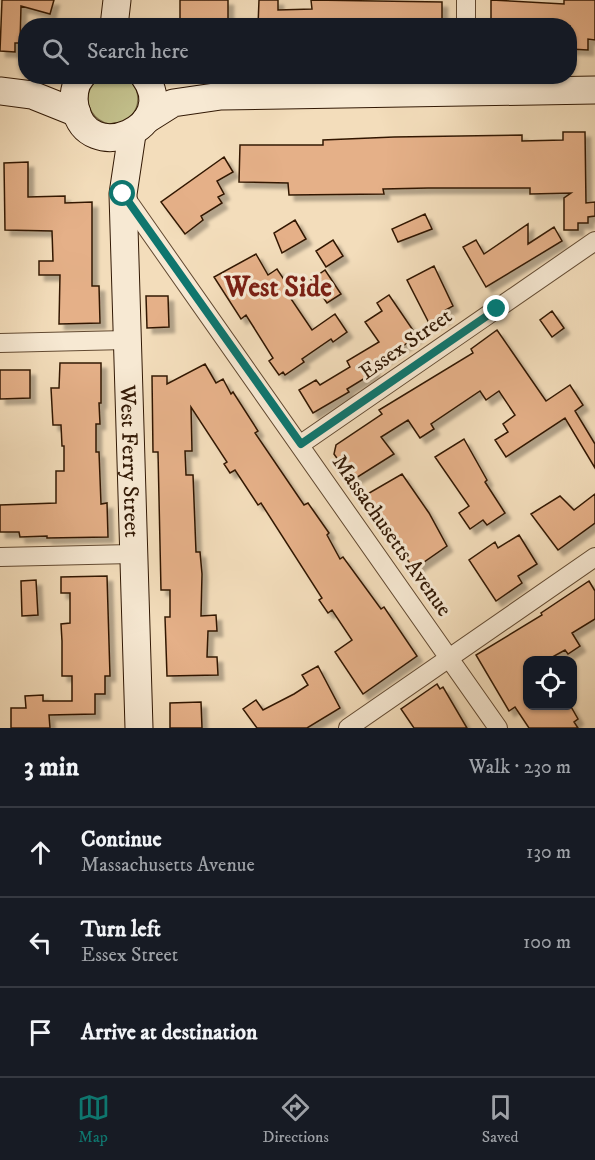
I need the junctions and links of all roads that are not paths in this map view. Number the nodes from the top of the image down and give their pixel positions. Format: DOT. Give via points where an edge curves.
graph roads {
  1 [pos="466,0"];
  2 [pos="466,18"];
  3 [pos="50,84"];
  4 [pos="79,84"];
  5 [pos="147,84"];
  6 [pos="160,84"];
  7 [pos="466,84"];
  8 [pos="595,90"];
  9 [pos="9,92"];
  10 [pos="221,96"];
  11 [pos="76,114"];
  12 [pos="139,127"];
  13 [pos="95,134"];
  14 [pos="123,194"];
  15 [pos="595,241"];
  16 [pos="126,340"];
  17 [pos="0,344"];
  18 [pos="301,444"];
  19 [pos="132,554"];
  20 [pos="595,556"];
  21 [pos="0,557"];
  22 [pos="449,658"];
  23 [pos="139,728"];
  24 [pos="348,728"];
  25 [pos="498,728"];
  1 -- 2 [label="street"];
  3 -- 9 [label="street"];
  4 -- 11 [label="street" via="74,96"];
  5 -- 12 [label="street, West Ferry Street" via="152,96"];
  6 -- 10 [label="street"];
  7 -- 8 [label="street"];
  7 -- 10 [label="street"];
  9 -- 11 [label="street" via="32,95"];
  10 -- 12 [label="street" via="173,103"];
  11 -- 13 [label="street, West Ferry Street"];
  12 -- 13 [label="street" via="115,138"];
  12 -- 14 [label="street, West Ferry Street"];
  13 -- 14 [label="street, West Ferry Street" via="118,171"];
  14 -- 16 [label="street, West Ferry Street"];
  14 -- 18 [label="street, Massachusetts Avenue"];
  15 -- 18 [label="street, Essex Street"];
  16 -- 17 [label="street"];
  16 -- 19 [label="street, West Ferry Street"];
  18 -- 22 [label="street, Massachusetts Avenue"];
  19 -- 21 [label="street"];
  19 -- 23 [label="street, West Ferry Street"];
  20 -- 22 [label="street"];
  22 -- 24 [label="street"];
  22 -- 25 [label="street, Massachusetts Avenue"];
}
